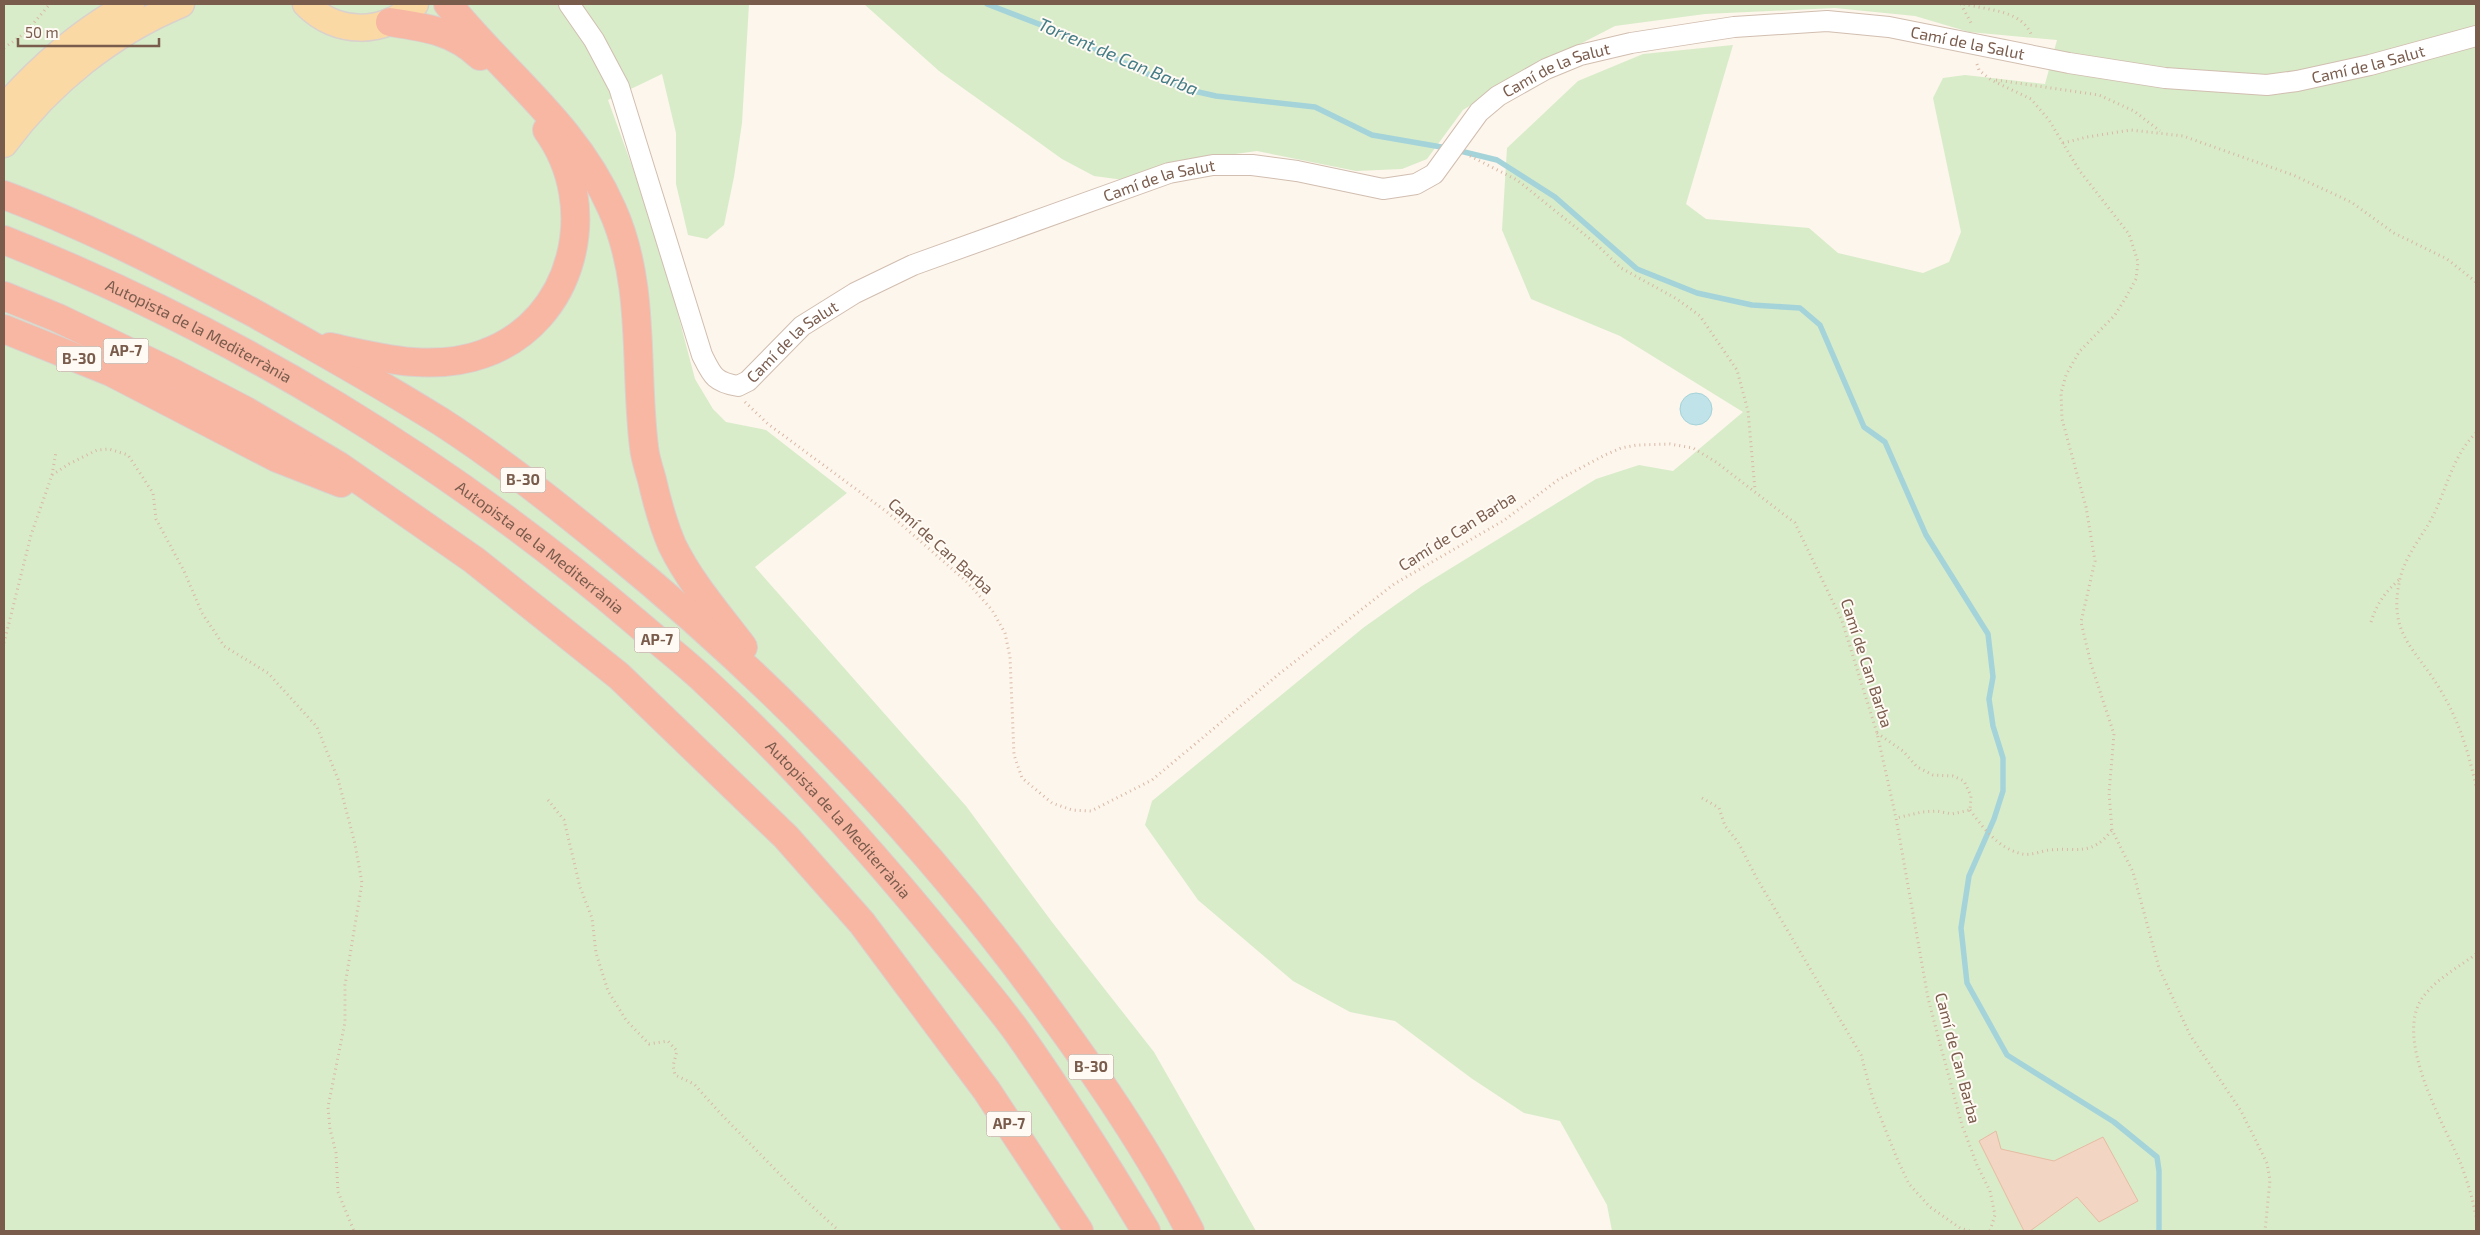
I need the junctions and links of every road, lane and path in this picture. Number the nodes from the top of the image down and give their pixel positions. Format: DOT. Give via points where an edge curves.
graph roads {
  1 [pos="50,4"];
  2 [pos="131,4"];
  3 [pos="181,4"];
  4 [pos="306,4"];
  5 [pos="415,4"];
  6 [pos="448,4"];
  7 [pos="569,4"];
  8 [pos="1964,4"];
  9 [pos="390,22"];
  10 [pos="2476,36"];
  11 [pos="4,48"];
  12 [pos="2032,57"];
  13 [pos="4,108"];
  14 [pos="2163,133"];
  15 [pos="2063,143"];
  16 [pos="4,144"];
  17 [pos="1453,148"];
  18 [pos="16,199"];
  19 [pos="4,240"];
  20 [pos="2476,282"];
  21 [pos="4,296"];
  22 [pos="4,329"];
  23 [pos="307,342"];
  24 [pos="725,384"];
  25 [pos="2476,433"];
  26 [pos="56,452"];
  27 [pos="52,475"];
  28 [pos="1755,490"];
  29 [pos="394,504"];
  30 [pos="2400,578"];
  31 [pos="2371,622"];
  32 [pos="4,644"];
  33 [pos="774,694"];
  34 [pos="1877,733"];
  35 [pos="2476,786"];
  36 [pos="1702,798"];
  37 [pos="548,800"];
  38 [pos="1970,810"];
  39 [pos="1896,818"];
  40 [pos="2112,830"];
  41 [pos="2476,954"];
  42 [pos="2476,1217"];
  43 [pos="354,1231"];
  44 [pos="839,1231"];
  45 [pos="1079,1231"];
  46 [pos="1146,1231"];
  47 [pos="1190,1231"];
  48 [pos="1970,1231"];
  49 [pos="1990,1231"];
  50 [pos="2265,1231"];
  1 -- 11 [label="path" via="25,33"];
  2 -- 13 [label="main road" via="57,54"];
  3 -- 16 [label="main road" via="123,34 69,73"];
  4 -- 9 [label="main road" via="327,20 342,26 366,28"];
  5 -- 9 [label="main road"];
  6 -- 33 [label="highway" via="567,133 594,172 613,210 631,270 638,322 644,449 658,506 672,545 697,587"];
  7 -- 24 [label="street" via="620,87 702,355 712,375"];
  8 -- 12 [label="path" via="2014,16 2024,22 2034,41"];
  9 -- 23 [label="highway" via="445,32 458,39 474,50 531,108 563,159 572,184 575,228 571,258 558,292 527,329 484,354 419,363 384,360"];
  10 -- 12 [label="street, Camí de la Salut" via="2370,65 2267,85 2165,78"];
  12 -- 17 [label="street, Camí de la Salut" via="1889,27 1827,22 1781,22 1693,32 1580,55 1546,69 1498,96 1479,112"];
  14 -- 15 [label="path" via="2131,130"];
  14 -- 15 [label="path" via="2134,111 2099,95 1991,80 2031,100"];
  14 -- 20 [label="path" via="2183,136 2293,175 2351,202 2394,233 2447,259"];
  15 -- 40 [label="path" via="2079,170 2129,234 2138,262 2136,279 2115,316 2079,352 2066,375 2060,406 2086,507 2095,560 2081,622 2114,734 2109,793"];
  17 -- 24 [label="street, Camí de la Salut" via="1426,180 1392,189 1252,165 1214,165 1169,173 913,265 802,326 748,380 738,386"];
  17 -- 28 [label="path" via="1517,180 1621,268 1677,299 1700,316 1737,370 1748,412"];
  18 -- 23 [label="highway, B-30" via="189,278"];
  19 -- 46 [label="highway, Autopista de la Mediterrània / AP-7" via="98,279 217,338 332,401 537,541 707,683 848,826 1015,1029 1101,1156"];
  21 -- 29 [label="highway, AP-7" via="76,327 246,411 339,466"];
  22 -- 29 [label="highway, B-30" via="111,372 277,458"];
  23 -- 33 [label="highway, B-30" via="442,422 542,494 708,632"];
  24 -- 28 [label="path, Camí de Can Barba" via="768,424 887,512 967,582 992,610 1005,633 1010,658 1014,755 1022,778 1052,804 1072,810 1090,811 1152,780 1394,584 1503,521 1558,480 1605,455 1637,445 1670,444 1693,448"];
  25 -- 30 [label="path" via="2457,459 2433,516 2406,560"];
  26 -- 27 [label="path"];
  27 -- 32 [label="path" via="31,535"];
  27 -- 43 [label="path" via="97,450 109,449 128,455 153,493 156,519 202,613 224,646 268,673 317,727 338,780 362,883 346,985 345,1022 328,1107 336,1152 338,1192"];
  28 -- 34 [label="path, Camí de Can Barba" via="1795,523 1820,571 1842,621"];
  29 -- 45 [label="highway, AP-7" via="474,560 619,676 786,837 862,923 925,1007 987,1091"];
  30 -- 31 [label="path" via="2384,593"];
  30 -- 35 [label="path" via="2397,616 2402,637 2442,692 2468,749"];
  33 -- 47 [label="highway, B-30" via="857,776 976,914 1104,1085"];
  34 -- 38 [label="path" via="1903,751 1917,767 1934,775 1953,776 1964,781 1971,796"];
  34 -- 39 [label="path, Camí de Can Barba"];
  36 -- 48 [label="path" via="1719,808 1725,826 1738,842 1861,1055 1872,1096 1909,1184 1930,1207 1960,1228"];
  37 -- 44 [label="path" via="564,820 580,887 592,918 596,952 608,992 626,1020 649,1044 668,1041 678,1052 673,1066 675,1075 694,1084 788,1183"];
  38 -- 39 [label="path" via="1952,814 1922,812"];
  38 -- 40 [label="path" via="1990,837 2023,855 2088,849 2102,842"];
  39 -- 49 [label="path, Camí de Can Barba" via="1928,998 1962,1125 1990,1192 1995,1215"];
  40 -- 50 [label="path" via="2134,872 2159,968 2186,1026 2241,1110 2266,1163 2270,1180"];
  41 -- 42 [label="path" via="2434,985 2423,997 2414,1020 2420,1069 2461,1165"];
}
